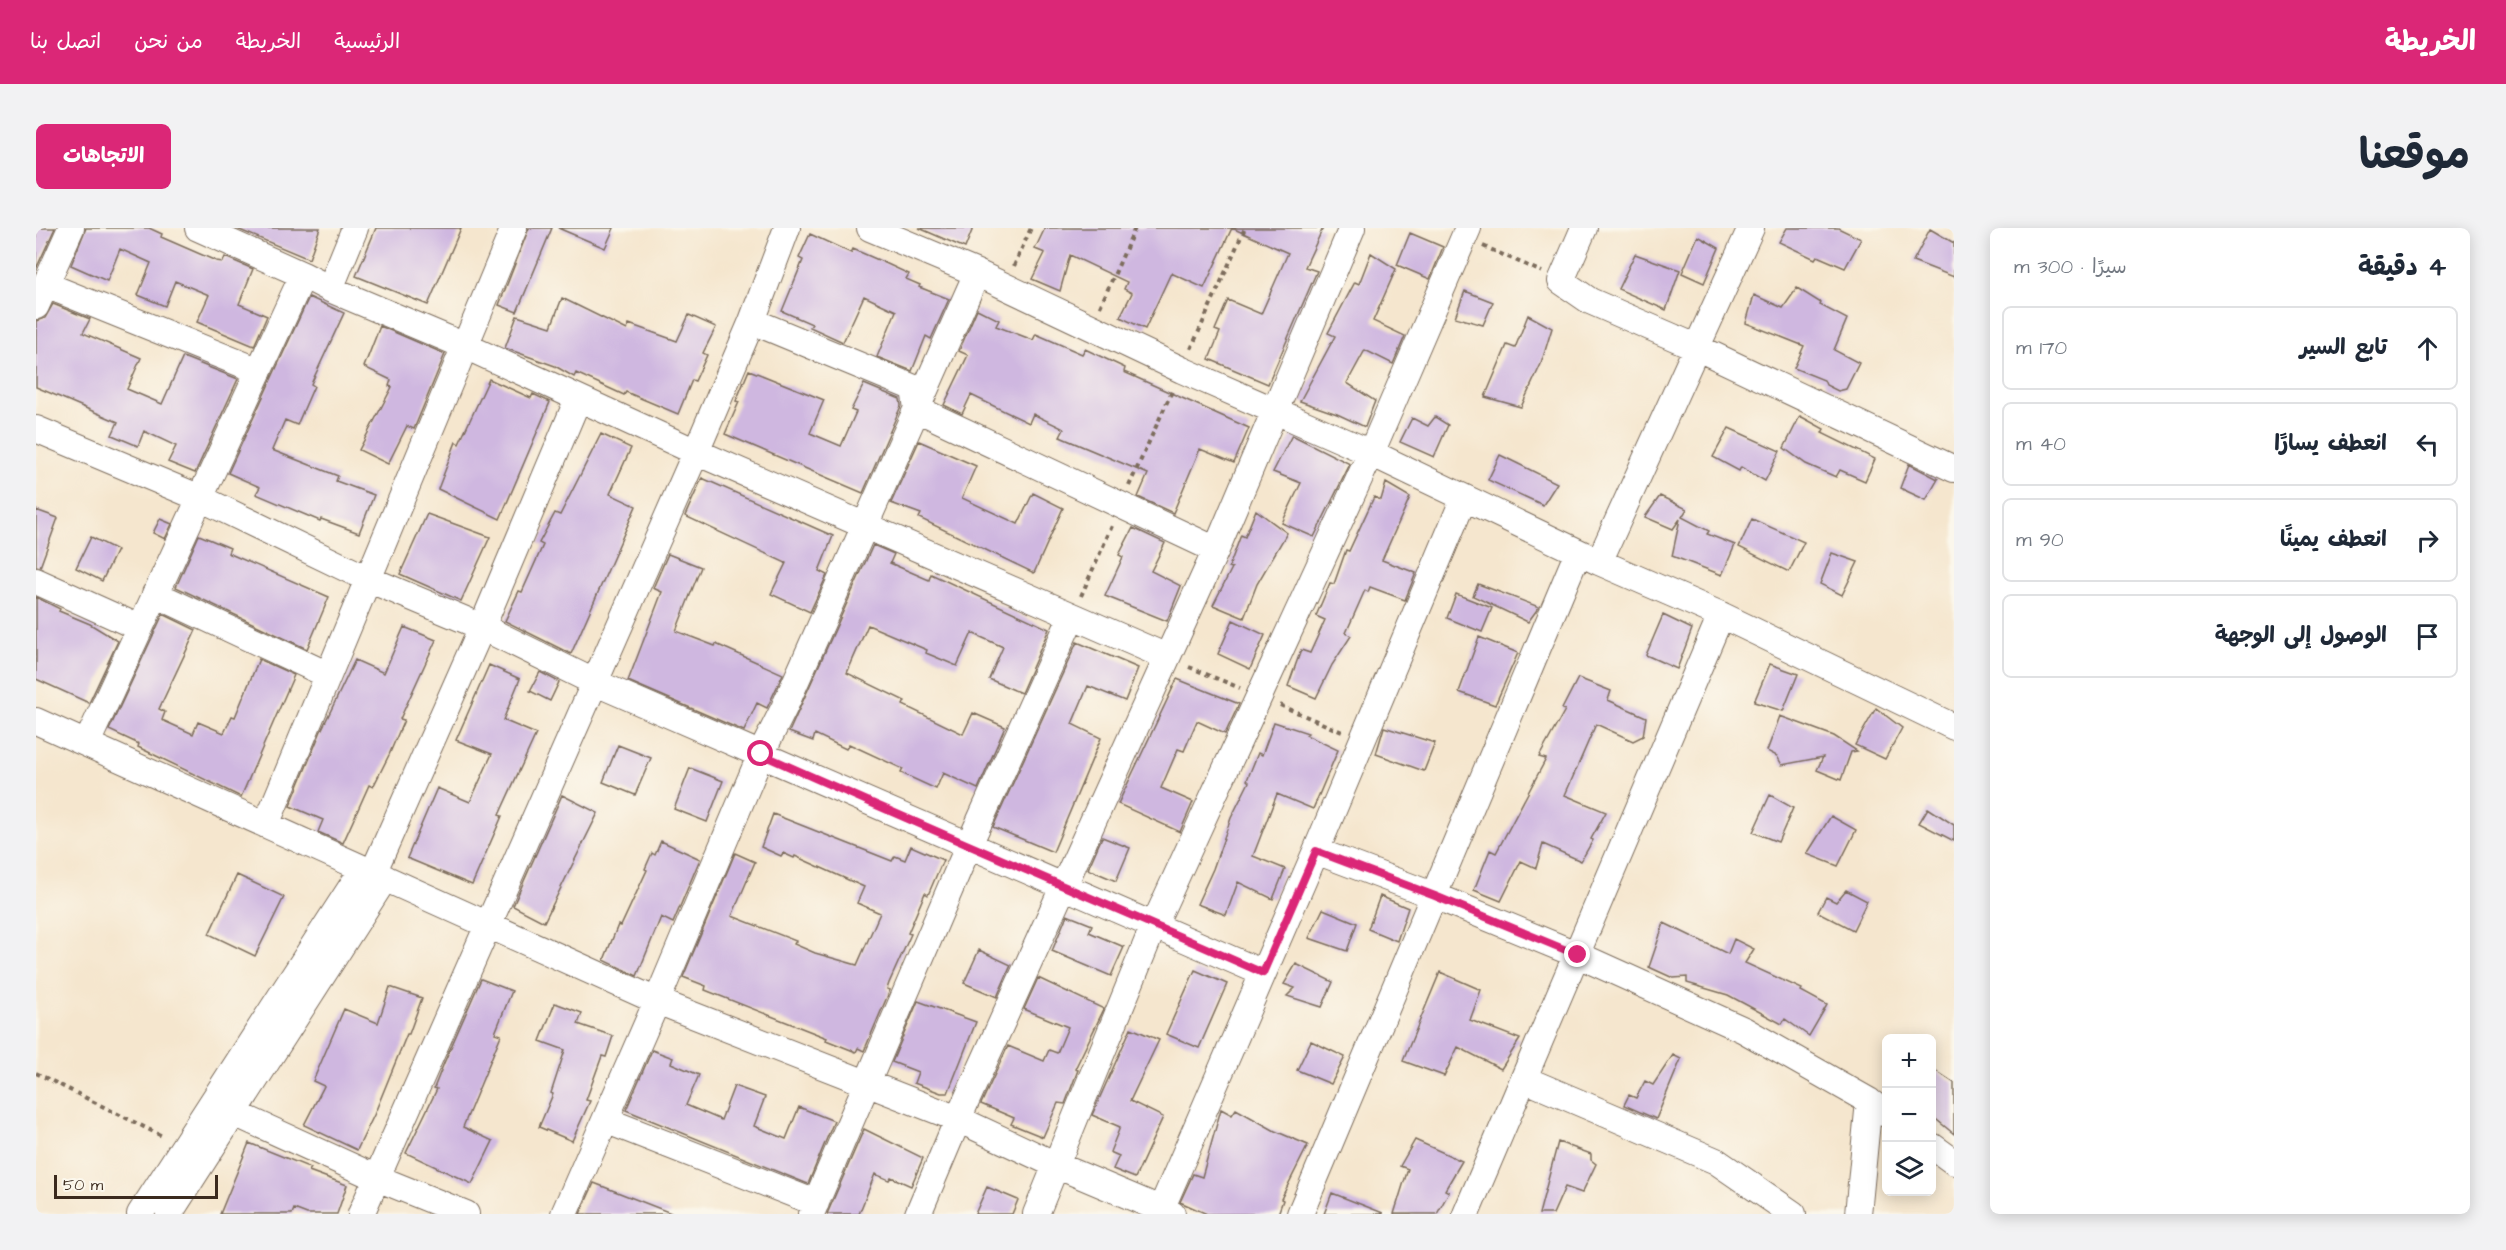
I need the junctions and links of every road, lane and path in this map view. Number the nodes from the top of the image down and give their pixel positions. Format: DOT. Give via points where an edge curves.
graph roads {
  1 [pos="71,228"];
  2 [pos="198,228"];
  3 [pos="355,228"];
  4 [pos="514,228"];
  5 [pos="787,228"];
  6 [pos="870,228"];
  7 [pos="1031,228"];
  8 [pos="1135,228"];
  9 [pos="1245,228"];
  10 [pos="1352,228"];
  11 [pos="1584,228"];
  12 [pos="1751,228"];
  13 [pos="1466,233"];
  14 [pos="977,273"];
  15 [pos="303,274"];
  16 [pos="1562,281"];
  17 [pos="1005,286"];
  18 [pos="330,289"];
  19 [pos="41,296"];
  20 [pos="752,321"];
  21 [pos="1090,327"];
  22 [pos="465,346"];
  23 [pos="1696,347"];
  24 [pos="1182,370"];
  25 [pos="259,371"];
  26 [pos="578,399"];
  27 [pos="917,409"];
  28 [pos="1274,410"];
  29 [pos="36,429"];
  30 [pos="696,452"];
  31 [pos="1371,453"];
  32 [pos="1954,469"];
  33 [pos="200,498"];
  34 [pos="1464,498"];
  35 [pos="866,525"];
  36 [pos="1216,550"];
  37 [pos="1589,557"];
  38 [pos="368,579"];
  39 [pos="36,581"];
  40 [pos="156,594"];
  41 [pos="1721,615"];
  42 [pos="1072,616"];
  43 [pos="482,627"];
  44 [pos="140,628"];
  45 [pos="1167,657"];
  46 [pos="328,675"];
  47 [pos="596,683"];
  48 [pos="36,721"];
  49 [pos="1954,727"];
  50 [pos="87,743"];
  51 [pos="761,754"];
  52 [pos="266,825"];
  53 [pos="968,847"];
  54 [pos="1316,851"];
  55 [pos="374,873"];
  56 [pos="1065,885"];
  57 [pos="1435,896"];
  58 [pos="488,925"];
  59 [pos="1154,925"];
  60 [pos="1578,955"];
  61 [pos="1263,973"];
  62 [pos="657,1001"];
  63 [pos="36,1073"];
  64 [pos="1524,1079"];
  65 [pos="868,1083"];
  66 [pos="1878,1107"];
  67 [pos="223,1108"];
  68 [pos="958,1119"];
  69 [pos="605,1120"];
  70 [pos="184,1147"];
  71 [pos="1936,1149"];
  72 [pos="1954,1162"];
  73 [pos="1056,1165"];
  74 [pos="377,1178"];
  75 [pos="814,1208"];
  76 [pos="1164,1212"];
  77 [pos="140,1214"];
  78 [pos="169,1214"];
  79 [pos="361,1214"];
  80 [pos="466,1214"];
  81 [pos="564,1214"];
  82 [pos="918,1214"];
  83 [pos="1036,1214"];
  84 [pos="1300,1214"];
  85 [pos="1466,1214"];
  86 [pos="1793,1214"];
  87 [pos="1858,1214"];
  1 -- 19 [label="street"];
  2 -- 15 [label="street"];
  3 -- 18 [label="street"];
  4 -- 22 [label="street"];
  5 -- 20 [label="street"];
  6 -- 14 [label="street"];
  7 -- 17 [label="path"];
  8 -- 21 [label="path"];
  9 -- 24 [label="path"];
  10 -- 28 [label="street"];
  11 -- 16 [label="street"];
  12 -- 23 [label="street"];
  13 -- 16 [label="path"];
  13 -- 31 [label="street"];
  14 -- 17 [label="street"];
  14 -- 27 [label="street"];
  15 -- 18 [label="street"];
  15 -- 25 [label="street"];
  16 -- 23 [label="street" via="1590,301"];
  17 -- 21 [label="street"];
  18 -- 22 [label="street"];
  19 -- 25 [label="street"];
  20 -- 27 [label="street" via="914,388"];
  20 -- 30 [label="street"];
  21 -- 24 [label="street"];
  22 -- 26 [label="street"];
  22 -- 38 [label="street"];
  23 -- 32 [label="street"];
  23 -- 37 [label="street"];
  24 -- 28 [label="street"];
  25 -- 33 [label="street"];
  26 -- 30 [label="street"];
  26 -- 43 [label="street"];
  27 -- 35 [label="street"];
  27 -- 36 [label="street"];
  28 -- 31 [label="street"];
  28 -- 36 [label="street"];
  29 -- 33 [label="street"];
  30 -- 35 [label="street"];
  30 -- 47 [label="street"];
  31 -- 34 [label="street"];
  31 -- 59 [label="street"];
  33 -- 38 [label="street"];
  33 -- 40 [label="street"];
  34 -- 37 [label="street"];
  34 -- 54 [label="street"];
  35 -- 42 [label="street"];
  35 -- 51 [label="street"];
  36 -- 45 [label="street"];
  37 -- 41 [label="street"];
  37 -- 57 [label="street"];
  38 -- 43 [label="street"];
  38 -- 46 [label="street"];
  39 -- 44 [label="street"];
  40 -- 44 [label="street"];
  40 -- 46 [label="street"];
  41 -- 49 [label="street"];
  41 -- 60 [label="street"];
  42 -- 45 [label="street"];
  42 -- 53 [label="street"];
  43 -- 47 [label="street"];
  43 -- 55 [label="street"];
  44 -- 50 [label="street"];
  45 -- 56 [label="street"];
  46 -- 52 [label="street"];
  47 -- 51 [label="street"];
  47 -- 58 [label="street"];
  48 -- 50 [label="street"];
  50 -- 52 [label="street"];
  51 -- 53 [label="street"];
  51 -- 62 [label="street"];
  52 -- 55 [label="street"];
  53 -- 56 [label="street"];
  53 -- 65 [label="street"];
  54 -- 57 [label="street"];
  54 -- 61 [label="street"];
  55 -- 58 [label="street"];
  55 -- 67 [label="street"];
  56 -- 59 [label="street"];
  56 -- 68 [label="street"];
  57 -- 60 [label="street"];
  57 -- 84 [label="street"];
  58 -- 62 [label="street"];
  58 -- 74 [label="street"];
  59 -- 61 [label="street"];
  59 -- 73 [label="street"];
  60 -- 64 [label="street"];
  60 -- 66 [label="street" via="1744,1030"];
  61 -- 76 [label="street"];
  62 -- 65 [label="street"];
  62 -- 69 [label="street"];
  63 -- 70 [label="path"];
  64 -- 85 [label="street"];
  64 -- 86 [label="street" via="1716,1161"];
  65 -- 68 [label="street"];
  65 -- 75 [label="street"];
  66 -- 87 [label="street"];
  67 -- 70 [label="street"];
  67 -- 74 [label="street"];
  67 -- 78 [label="street"];
  68 -- 73 [label="street"];
  68 -- 82 [label="street"];
  69 -- 75 [label="street"];
  69 -- 81 [label="street"];
  70 -- 77 [label="street"];
  71 -- 72 [label="street"];
  73 -- 76 [label="street"];
  73 -- 83 [label="street"];
  74 -- 79 [label="street"];
  74 -- 80 [label="street"];
}
